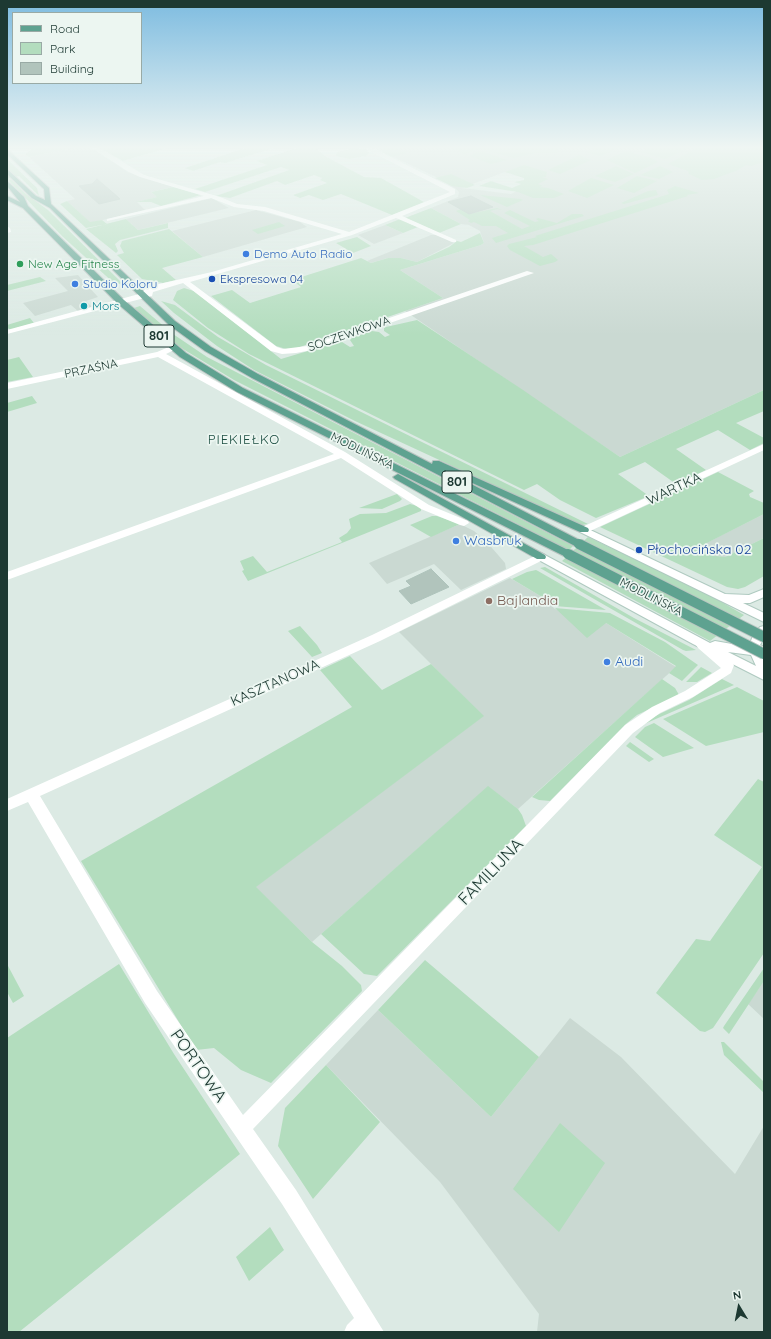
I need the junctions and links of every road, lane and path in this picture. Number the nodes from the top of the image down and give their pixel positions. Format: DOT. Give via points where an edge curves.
graph roads {
  1 [pos="28,209"];
  2 [pos="55,209"];
  3 [pos="154,209"];
  4 [pos="266,209"];
  5 [pos="413,209"];
  6 [pos="397,216"];
  7 [pos="109,220"];
  8 [pos="350,234"];
  9 [pos="454,241"];
  10 [pos="530,273"];
  11 [pos="187,282"];
  12 [pos="142,295"];
  13 [pos="121,302"];
  14 [pos="7,332"];
  15 [pos="174,348"];
  16 [pos="158,354"];
  17 [pos="7,386"];
  18 [pos="337,418"];
  19 [pos="341,441"];
  20 [pos="764,447"];
  21 [pos="342,454"];
  22 [pos="464,523"];
  23 [pos="584,530"];
  24 [pos="542,557"];
  25 [pos="7,576"];
  26 [pos="764,593"];
  27 [pos="719,595"];
  28 [pos="764,618"];
  29 [pos="764,630"];
  30 [pos="764,636"];
  31 [pos="696,641"];
  32 [pos="761,652"];
  33 [pos="764,668"];
  34 [pos="764,675"];
  35 [pos="31,794"];
  36 [pos="7,806"];
  37 [pos="242,1128"];
  38 [pos="365,1328"];
  1 -- 13 [label="main road, MODLIŃSKA / 801"];
  2 -- 12 [label="main road, MODLIŃSKA / 801"];
  3 -- 7 [label="street"];
  4 -- 8 [label="street"];
  5 -- 6 [label="street"];
  6 -- 8 [label="street"];
  6 -- 9 [label="street"];
  8 -- 11 [label="street"];
  10 -- 11 [label="street, SOCZEWKOWA" via="296,351 282,352 274,349"];
  11 -- 12 [label="street" via="162,292"];
  12 -- 13 [label="street"];
  12 -- 18 [label="main road, MODLIŃSKA / 801" via="191,337 230,363"];
  13 -- 14 [label="street"];
  13 -- 15 [label="main road, MODLIŃSKA / 801"];
  15 -- 16 [label="street, PRZAŚNA"];
  15 -- 19 [label="main road, MODLIŃSKA / 801" via="240,390"];
  16 -- 17 [label="street, PRZAŚNA"];
  16 -- 21 [label="street, MODLIŃSKA"];
  18 -- 23 [label="main road"];
  18 -- 30 [label="main road, MODLIŃSKA / 801, bridge" via="416,461"];
  19 -- 24 [label="main road" via="394,475"];
  19 -- 32 [label="main road, MODLIŃSKA / 801, bridge"];
  20 -- 23 [label="street, WARTKA"];
  21 -- 22 [label="street, MODLIŃSKA" via="426,507"];
  21 -- 25 [label="street"];
  23 -- 27 [label="street"];
  24 -- 31 [label="street, MODLIŃSKA"];
  24 -- 35 [label="street, KASZTANOWA" via="382,636"];
  26 -- 27 [label="street" via="736,599"];
  27 -- 28 [label="street"];
  29 -- 32 [label="street" via="755,640"];
  31 -- 32 [label="street" via="735,650"];
  31 -- 34 [label="street"];
  31 -- 37 [label="street, FAMILIJNA" via="728,665 727,670 689,694 656,710 624,734"];
  32 -- 33 [label="street"];
  35 -- 36 [label="street, KASZTANOWA"];
  35 -- 37 [label="street, PORTOWA" via="151,997"];
  37 -- 38 [label="street, PORTOWA" via="289,1197"];
}
